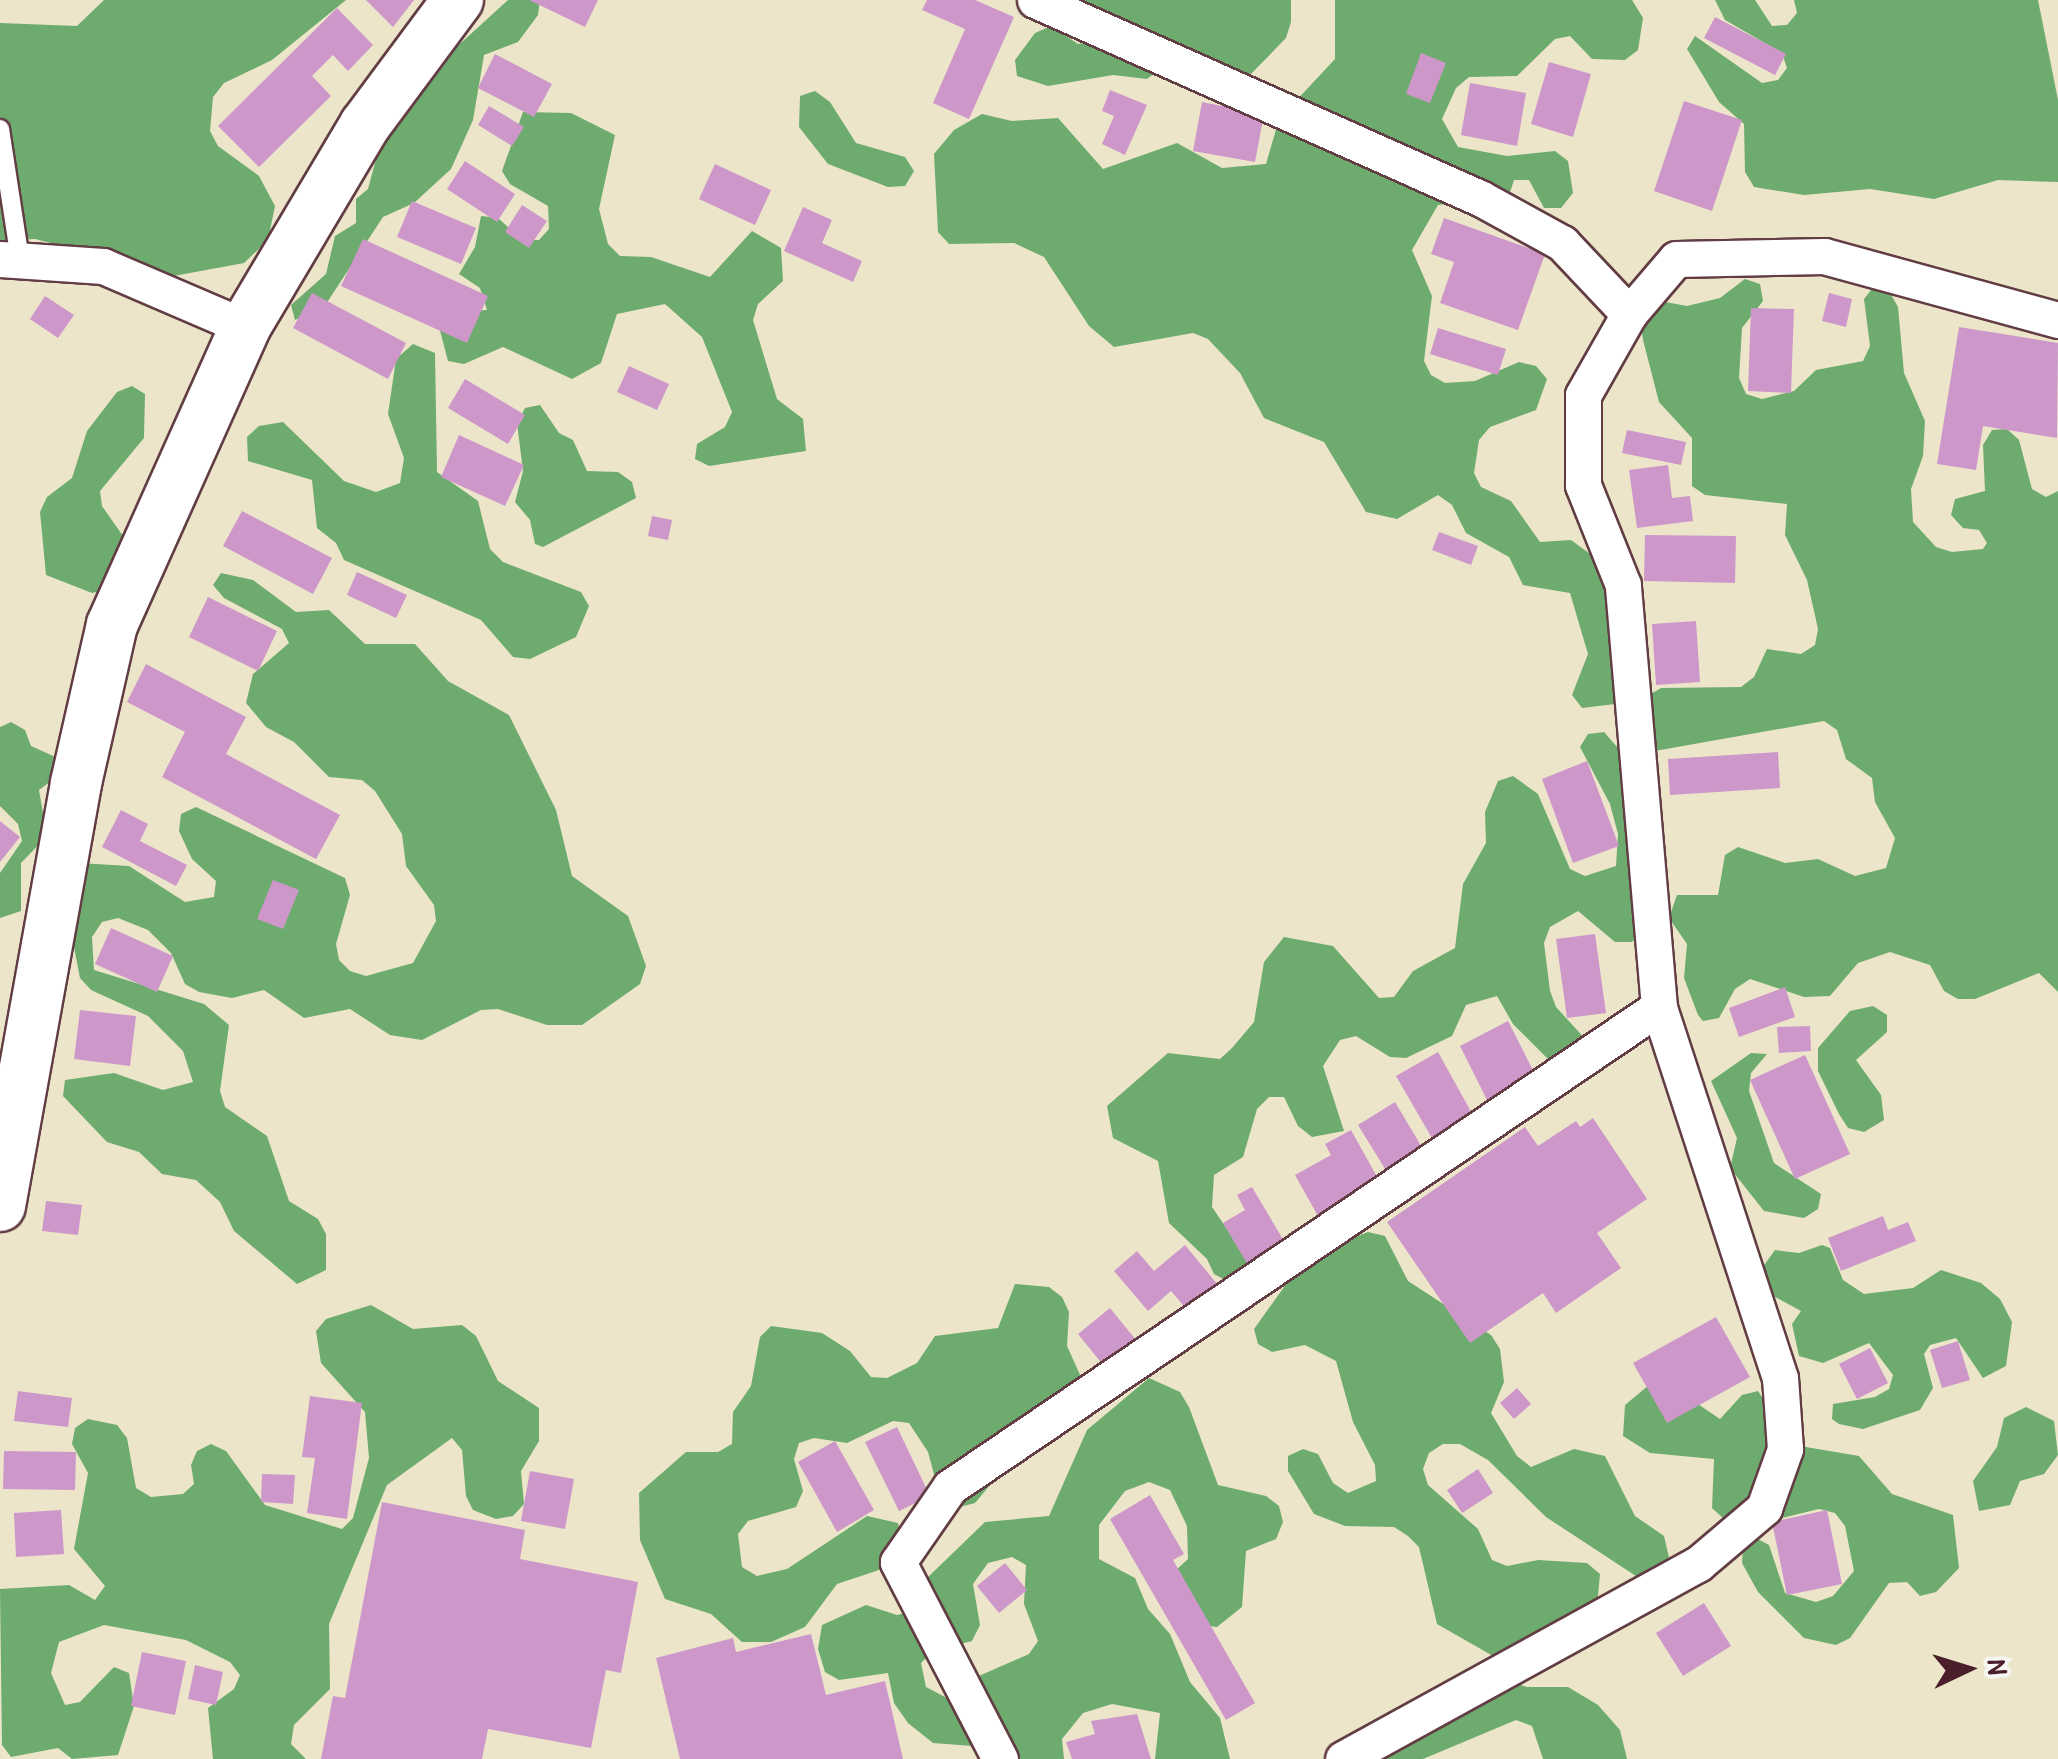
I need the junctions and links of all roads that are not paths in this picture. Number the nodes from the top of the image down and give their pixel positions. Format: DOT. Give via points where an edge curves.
graph roads {
  1 [pos="458,0"];
  2 [pos="1035,0"];
  3 [pos="0,129"];
  4 [pos="10,259"];
  5 [pos="1629,314"];
  6 [pos="2058,320"];
  7 [pos="245,326"];
  8 [pos="1658,1007"];
  9 [pos="0,1206"];
  10 [pos="1000,1759"];
  11 [pos="1343,1759"];
  1 -- 7 [label="street" via="365,125"];
  2 -- 5 [label="street" via="1480,198 1562,244"];
  3 -- 4 [label="lane"];
  4 -- 7 [label="street" via="104,266"];
  5 -- 6 [label="street" via="1676,260 1806,256"];
  5 -- 8 [label="street" via="1584,395 1583,485 1622,585"];
  7 -- 9 [label="street" via="112,626 76,783"];
  8 -- 10 [label="street" via="950,1487 898,1562"];
  8 -- 11 [label="street" via="1780,1378 1785,1448 1764,1508 1698,1564"];
}
